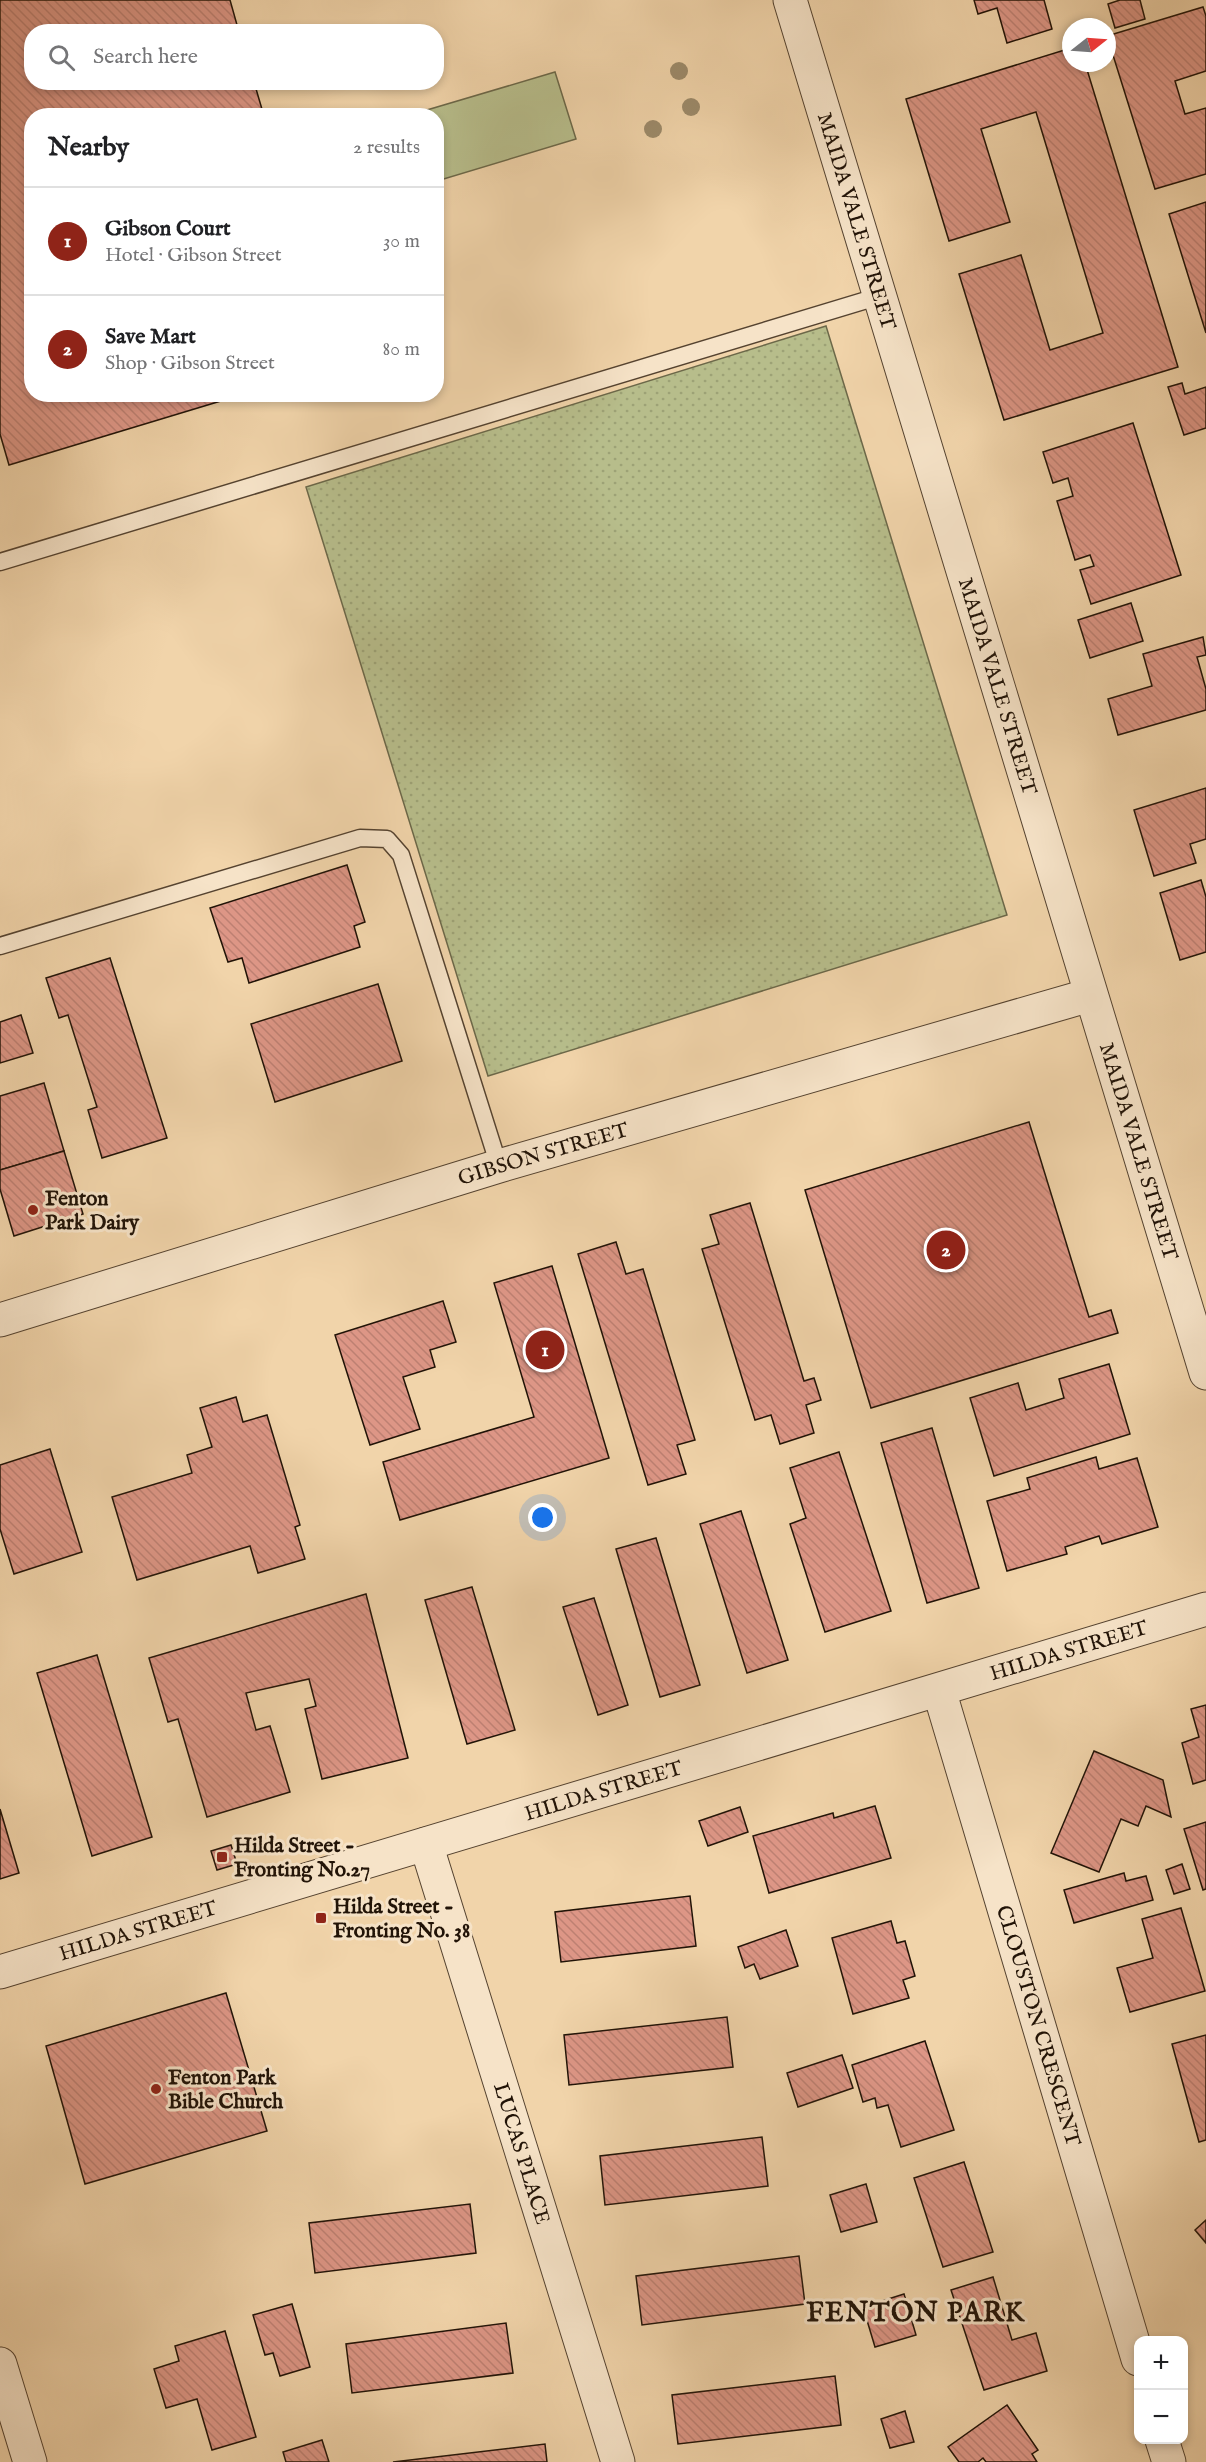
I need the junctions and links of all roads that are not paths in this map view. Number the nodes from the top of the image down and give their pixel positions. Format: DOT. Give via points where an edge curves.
graph roads {
  1 [pos="790,0"];
  2 [pos="880,296"];
  3 [pos="0,562"];
  4 [pos="0,946"];
  5 [pos="1090,994"];
  6 [pos="499,1166"];
  7 [pos="0,1320"];
  8 [pos="1206,1373"];
  9 [pos="1206,1609"];
  10 [pos="939,1690"];
  11 [pos="426,1844"];
  12 [pos="0,1972"];
  13 [pos="1134,2346"];
  14 [pos="0,2364"];
  15 [pos="1164,2444"];
  16 [pos="30,2462"];
  17 [pos="618,2462"];
  18 [pos="1169,2462"];
  1 -- 2 [label="street, MAIDA VALE STREET"];
  2 -- 3 [label="lane"];
  2 -- 5 [label="street, MAIDA VALE STREET"];
  4 -- 6 [label="lane" via="360,838 387,839 401,855"];
  5 -- 6 [label="street, GIBSON STREET"];
  5 -- 8 [label="street, MAIDA VALE STREET"];
  6 -- 7 [label="street, GIBSON STREET"];
  9 -- 10 [label="street, HILDA STREET"];
  10 -- 11 [label="street, HILDA STREET"];
  10 -- 13 [label="street, CLOUSTON CRESCENT"];
  11 -- 12 [label="street, HILDA STREET"];
  11 -- 17 [label="street, LUCAS PLACE"];
  14 -- 16 [label="street"];
  15 -- 18 [label="street"];
}
